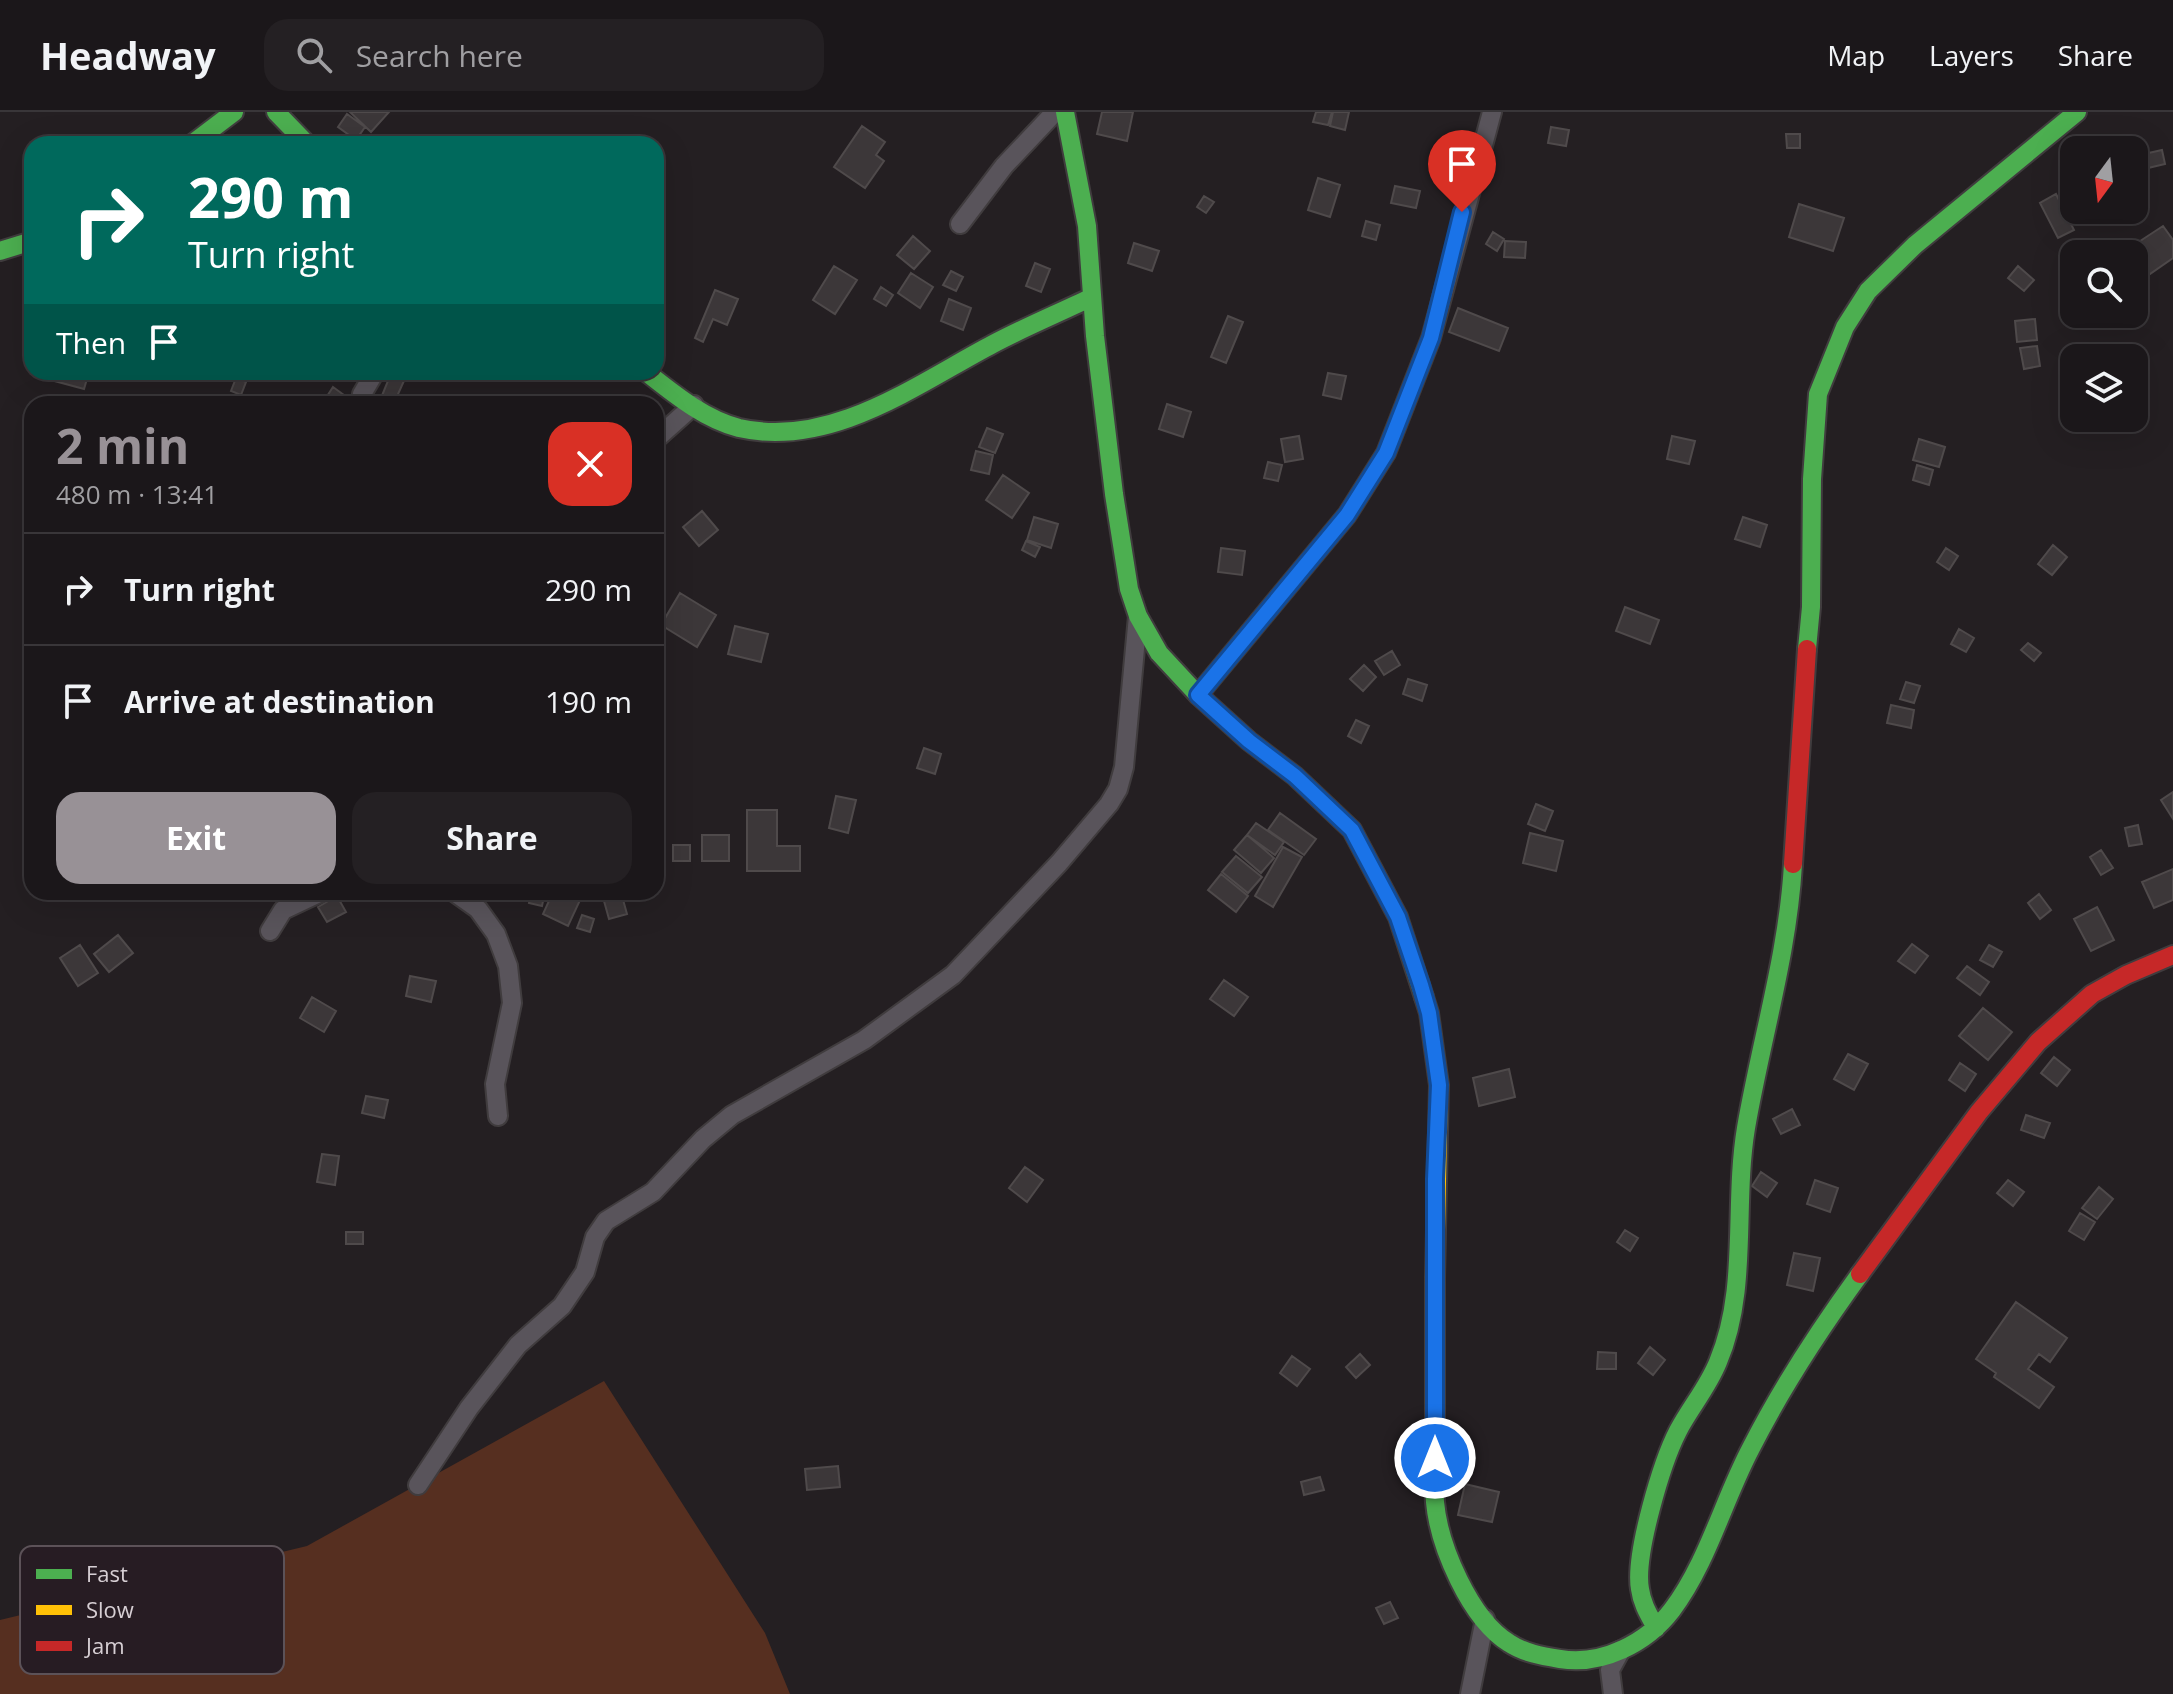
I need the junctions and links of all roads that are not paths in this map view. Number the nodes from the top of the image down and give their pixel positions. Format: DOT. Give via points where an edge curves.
graph roads {
  1 [pos="234,112"];
  2 [pos="276,112"];
  3 [pos="1055,112"];
  4 [pos="1065,112"];
  5 [pos="1492,112"];
  6 [pos="2077,112"];
  7 [pos="202,136"];
  8 [pos="299,136"];
  9 [pos="960,224"];
  10 [pos="24,244"];
  11 [pos="0,251"];
  12 [pos="1092,297"];
  13 [pos="370,380"];
  14 [pos="658,380"];
  15 [pos="362,394"];
  16 [pos="694,405"];
  17 [pos="664,432"];
  18 [pos="1138,616"];
  19 [pos="1198,695"];
  20 [pos="304,900"];
  21 [pos="465,900"];
  22 [pos="270,931"];
  23 [pos="2173,955"];
  24 [pos="498,1116"];
  25 [pos="418,1485"];
  26 [pos="1485,1619"];
  27 [pos="1656,1628"];
  28 [pos="1621,1650"];
  29 [pos="1470,1694"];
  30 [pos="1613,1694"];
  1 -- 7 [label="main road"];
  2 -- 8 [label="main road"];
  3 -- 9 [label="street"];
  4 -- 12 [label="main road" via="1087,226"];
  5 -- 19 [label="street" via="1431,338 1386,453 1347,515"];
  6 -- 27 [label="main road" via="1915,245 1868,291 1845,327 1818,394 1811,607 1791,895 1746,1128 1731,1329 1717,1366 1668,1453 1640,1556 1643,1604"];
  10 -- 11 [label="main road"];
  12 -- 16 [label="main road" via="983,349 920,388 827,425 750,430 711,417"];
  12 -- 18 [label="main road" via="1114,494"];
  13 -- 15 [label="street"];
  14 -- 16 [label="main road"];
  16 -- 17 [label="street"];
  18 -- 19 [label="main road" via="1159,653"];
  18 -- 25 [label="street" via="1128,744 1118,789 1109,804 953,975 864,1040 732,1115 653,1192 606,1221 595,1237 585,1272 562,1306 518,1345"];
  19 -- 26 [label="main road" via="1352,830 1398,917 1421,985 1439,1085 1435,1502 1443,1543"];
  20 -- 22 [label="street" via="283,910"];
  21 -- 24 [label="street" via="496,934 508,966 512,1003 495,1084"];
  23 -- 27 [label="main road" via="2134,970 2082,1002 2026,1055 1971,1123 1875,1253 1779,1397 1690,1579"];
  26 -- 28 [label="main road" via="1524,1651 1565,1661"];
  26 -- 29 [label="street"];
  27 -- 28 [label="main road"];
  28 -- 30 [label="street" via="1610,1670"];
}
